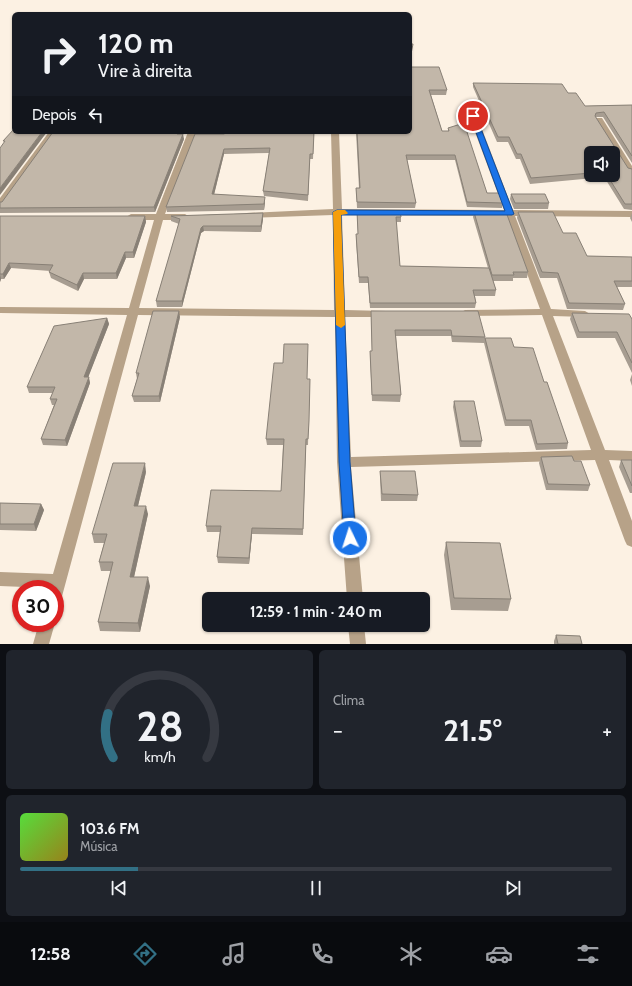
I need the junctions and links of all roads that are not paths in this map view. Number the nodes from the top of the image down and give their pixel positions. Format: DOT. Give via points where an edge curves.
graph roads {
  1 [pos="473,116"];
  2 [pos="599,120"];
  3 [pos="52,134"];
  4 [pos="191,134"];
  5 [pos="335,134"];
  6 [pos="632,172"];
  7 [pos="0,204"];
  8 [pos="337,212"];
  9 [pos="510,214"];
  10 [pos="632,214"];
  11 [pos="237,215"];
  12 [pos="198,216"];
  13 [pos="120,217"];
  14 [pos="159,218"];
  15 [pos="0,310"];
  16 [pos="133,311"];
  17 [pos="546,312"];
  18 [pos="451,313"];
  19 [pos="340,314"];
  20 [pos="396,314"];
  21 [pos="597,315"];
  22 [pos="600,454"];
  23 [pos="632,456"];
  24 [pos="344,462"];
  25 [pos="632,541"];
  26 [pos="0,579"];
  27 [pos="59,580"];
  28 [pos="12,581"];
  29 [pos="353,592"];
  30 [pos="44,632"];
  31 [pos="357,632"];
  32 [pos="41,644"];
  33 [pos="358,644"];
  1 -- 9 [label="street"];
  2 -- 6 [label="street"];
  3 -- 7 [label="street"];
  4 -- 14 [label="street"];
  5 -- 8 [label="street"];
  8 -- 9 [label="street"];
  8 -- 11 [label="street"];
  8 -- 19 [label="street"];
  9 -- 10 [label="street"];
  9 -- 17 [label="street"];
  12 -- 14 [label="street"];
  13 -- 14 [label="street"];
  14 -- 16 [label="street"];
  15 -- 16 [label="street"];
  16 -- 19 [label="street"];
  16 -- 27 [label="street"];
  17 -- 18 [label="street"];
  17 -- 21 [label="street"];
  17 -- 22 [label="street"];
  19 -- 20 [label="street"];
  19 -- 24 [label="street"];
  22 -- 23 [label="street"];
  22 -- 24 [label="street"];
  22 -- 25 [label="street"];
  24 -- 29 [label="street"];
  26 -- 28 [label="street"];
  30 -- 32 [label="street"];
  31 -- 33 [label="street"];
}
